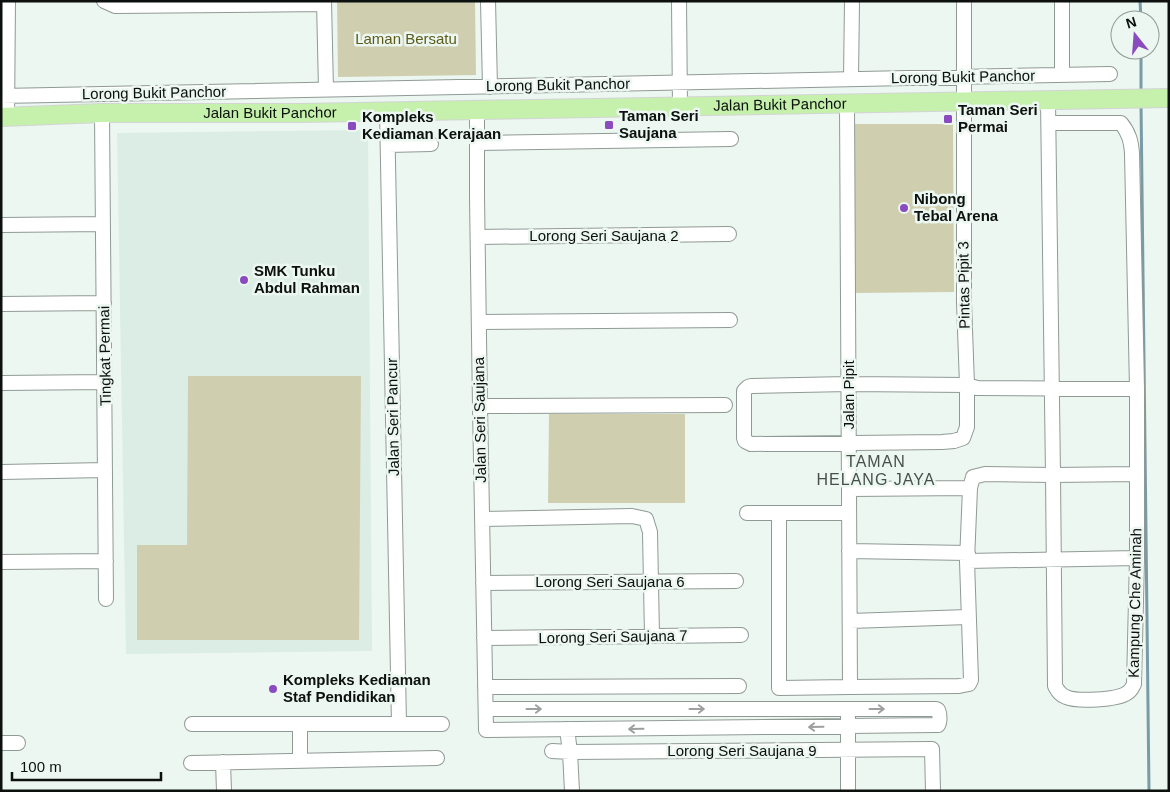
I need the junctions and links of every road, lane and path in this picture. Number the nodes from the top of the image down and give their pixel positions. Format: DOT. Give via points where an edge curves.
graph roads {
  1 [pos="8,1"];
  2 [pos="104,1"];
  3 [pos="488,1"];
  4 [pos="679,1"];
  5 [pos="852,1"];
  6 [pos="964,1"];
  7 [pos="1062,1"];
  8 [pos="305,3"];
  9 [pos="324,3"];
  10 [pos="1110,74"];
  11 [pos="1062,75"];
  12 [pos="963,77"];
  13 [pos="851,79"];
  14 [pos="680,83"];
  15 [pos="490,87"];
  16 [pos="326,90"];
  17 [pos="4,96"];
  18 [pos="1120,99"];
  19 [pos="1161,99"];
  20 [pos="1048,101"];
  21 [pos="963,102"];
  22 [pos="847,104"];
  23 [pos="680,106"];
  24 [pos="477,110"];
  25 [pos="387,111"];
  26 [pos="102,114"];
  27 [pos="4,117"];
  28 [pos="1049,123"];
  29 [pos="1121,124"];
  30 [pos="731,139"];
  31 [pos="477,143"];
  32 [pos="431,144"];
  33 [pos="388,145"];
  34 [pos="1,224"];
  35 [pos="103,224"];
  36 [pos="729,234"];
  37 [pos="478,237"];
  38 [pos="104,303"];
  39 [pos="1,304"];
  40 [pos="730,320"];
  41 [pos="479,322"];
  42 [pos="105,382"];
  43 [pos="1,383"];
  44 [pos="848,384"];
  45 [pos="967,385"];
  46 [pos="1052,388"];
  47 [pos="1137,389"];
  48 [pos="725,405"];
  49 [pos="480,406"];
  50 [pos="849,442"];
  51 [pos="105,470"];
  52 [pos="1,472"];
  53 [pos="1137,474"];
  54 [pos="1054,475"];
  55 [pos="970,488"];
  56 [pos="849,489"];
  57 [pos="849,512"];
  58 [pos="747,513"];
  59 [pos="778,513"];
  60 [pos="482,519"];
  61 [pos="849,551"];
  62 [pos="968,557"];
  63 [pos="1137,558"];
  64 [pos="1053,560"];
  65 [pos="106,561"];
  66 [pos="1,562"];
  67 [pos="736,581"];
  68 [pos="652,582"];
  69 [pos="483,583"];
  70 [pos="106,599"];
  71 [pos="968,617"];
  72 [pos="850,621"];
  73 [pos="741,635"];
  74 [pos="652,636"];
  75 [pos="484,638"];
  76 [pos="740,686"];
  77 [pos="850,686"];
  78 [pos="485,688"];
  79 [pos="486,709"];
  80 [pos="848,709"];
  81 [pos="192,724"];
  82 [pos="300,724"];
  83 [pos="399,724"];
  84 [pos="442,724"];
  85 [pos="848,727"];
  86 [pos="566,730"];
  87 [pos="1,743"];
  88 [pos="18,743"];
  89 [pos="848,750"];
  90 [pos="552,751"];
  91 [pos="570,752"];
  92 [pos="437,758"];
  93 [pos="300,761"];
  94 [pos="223,762"];
  95 [pos="191,763"];
  96 [pos="224,791"];
  97 [pos="572,791"];
  98 [pos="848,791"];
  99 [pos="933,791"];
  1 -- 17 [label="street"];
  2 -- 8 [label="street" via="115,6"];
  3 -- 15 [label="street"];
  4 -- 14 [label="street"];
  5 -- 13 [label="street"];
  6 -- 12 [label="street, Pintas Pipit 3"];
  7 -- 11 [label="street"];
  8 -- 9 [label="street"];
  9 -- 16 [label="street"];
  10 -- 11 [label="street, Lorong Bukit Panchor"];
  11 -- 12 [label="street, Lorong Bukit Panchor"];
  12 -- 13 [label="street, Lorong Bukit Panchor"];
  12 -- 21 [label="street, Pintas Pipit 3"];
  13 -- 14 [label="street, Lorong Bukit Panchor"];
  14 -- 15 [label="street, Lorong Bukit Panchor"];
  14 -- 23 [label="street"];
  15 -- 16 [label="street, Lorong Bukit Panchor"];
  16 -- 17 [label="street, Lorong Bukit Panchor"];
  17 -- 27 [label="street"];
  18 -- 19 [label="main road, Jalan Bukit Panchor"];
  18 -- 20 [label="main road, Jalan Bukit Panchor"];
  18 -- 29 [label="street"];
  20 -- 21 [label="main road, Jalan Bukit Panchor"];
  20 -- 28 [label="street, Kampung Che Aminah"];
  21 -- 22 [label="main road, Jalan Bukit Panchor"];
  21 -- 45 [label="street, Pintas Pipit 3"];
  22 -- 23 [label="main road, Jalan Bukit Panchor"];
  22 -- 44 [label="street, Jalan Pipit"];
  23 -- 24 [label="main road, Jalan Bukit Panchor"];
  24 -- 25 [label="main road, Jalan Bukit Panchor"];
  24 -- 31 [label="street, Jalan Seri Saujana"];
  25 -- 26 [label="main road, Jalan Bukit Panchor"];
  25 -- 33 [label="street, Jalan Seri Pancur"];
  26 -- 27 [label="main road, Jalan Bukit Panchor"];
  26 -- 35 [label="street, Tingkat Permai"];
  28 -- 29 [label="street"];
  28 -- 46 [label="street, Kampung Che Aminah"];
  29 -- 47 [label="street, Kampung Che Aminah" via="1127,130 1132,154"];
  30 -- 31 [label="street"];
  31 -- 37 [label="street, Jalan Seri Saujana"];
  32 -- 33 [label="street"];
  33 -- 83 [label="street, Jalan Seri Pancur"];
  34 -- 35 [label="street"];
  35 -- 38 [label="street, Tingkat Permai"];
  36 -- 37 [label="street, Lorong Seri Saujana 2"];
  37 -- 41 [label="street, Jalan Seri Saujana"];
  38 -- 39 [label="street"];
  38 -- 42 [label="street, Tingkat Permai"];
  40 -- 41 [label="street"];
  41 -- 49 [label="street, Jalan Seri Saujana"];
  42 -- 43 [label="street"];
  42 -- 51 [label="street, Tingkat Permai"];
  44 -- 45 [label="street"];
  44 -- 50 [label="street, Jalan Pipit"];
  44 -- 50 [label="street" via="748,387 744,391 744,438 751,444"];
  45 -- 46 [label="street" via="977,388"];
  45 -- 50 [label="street, Pintas Pipit 3" via="967,427 963,438 942,442"];
  46 -- 47 [label="street"];
  46 -- 54 [label="street, Kampung Che Aminah"];
  47 -- 53 [label="street, Kampung Che Aminah"];
  48 -- 49 [label="street"];
  49 -- 60 [label="street, Jalan Seri Saujana"];
  50 -- 56 [label="street, Jalan Pipit"];
  51 -- 52 [label="street"];
  51 -- 65 [label="street, Tingkat Permai"];
  53 -- 54 [label="street"];
  53 -- 63 [label="street, Kampung Che Aminah"];
  54 -- 55 [label="street" via="979,474 973,477"];
  54 -- 64 [label="street, Kampung Che Aminah"];
  55 -- 56 [label="street"];
  55 -- 62 [label="street"];
  56 -- 57 [label="street, Jalan Pipit"];
  57 -- 59 [label="street"];
  57 -- 61 [label="street, Jalan Pipit"];
  58 -- 59 [label="street"];
  59 -- 77 [label="street" via="780,688"];
  60 -- 68 [label="street" via="632,516 646,519 650,532"];
  60 -- 69 [label="street, Jalan Seri Saujana"];
  61 -- 62 [label="street"];
  61 -- 72 [label="street, Jalan Pipit"];
  62 -- 64 [label="street"];
  62 -- 71 [label="street"];
  63 -- 64 [label="street"];
  63 -- 64 [label="street, Kampung Che Aminah" via="1134,684 1130,692 1122,696 1093,700 1067,698 1055,686"];
  65 -- 66 [label="street"];
  65 -- 70 [label="street, Tingkat Permai"];
  67 -- 68 [label="street, Lorong Seri Saujana 6"];
  68 -- 69 [label="street, Lorong Seri Saujana 6"];
  68 -- 74 [label="street"];
  69 -- 75 [label="street, Jalan Seri Saujana"];
  71 -- 72 [label="street"];
  71 -- 77 [label="street" via="969,684"];
  72 -- 77 [label="street, Jalan Pipit"];
  73 -- 74 [label="street, Lorong Seri Saujana 7"];
  74 -- 75 [label="street, Lorong Seri Saujana 7"];
  75 -- 78 [label="street, Jalan Seri Saujana"];
  76 -- 78 [label="street"];
  78 -- 79 [label="street, Jalan Seri Saujana"];
  79 -- 80 [label="street, one-way"];
  79 -- 86 [label="street, Jalan Seri Saujana" via="486,730"];
  80 -- 85 [label="street"];
  80 -- 85 [label="street, one-way" via="936,709 940,712 938,725"];
  81 -- 82 [label="street"];
  82 -- 83 [label="street"];
  82 -- 93 [label="street"];
  83 -- 84 [label="street"];
  85 -- 86 [label="street, one-way"];
  85 -- 89 [label="street"];
  86 -- 91 [label="street"];
  87 -- 88 [label="street"];
  89 -- 91 [label="street, Lorong Seri Saujana 9"];
  89 -- 98 [label="street"];
  89 -- 99 [label="street, Lorong Seri Saujana 9" via="932,749"];
  90 -- 91 [label="street, Lorong Seri Saujana 9"];
  91 -- 97 [label="street"];
  92 -- 93 [label="street"];
  93 -- 94 [label="street"];
  94 -- 95 [label="street"];
  94 -- 96 [label="street"];
}
